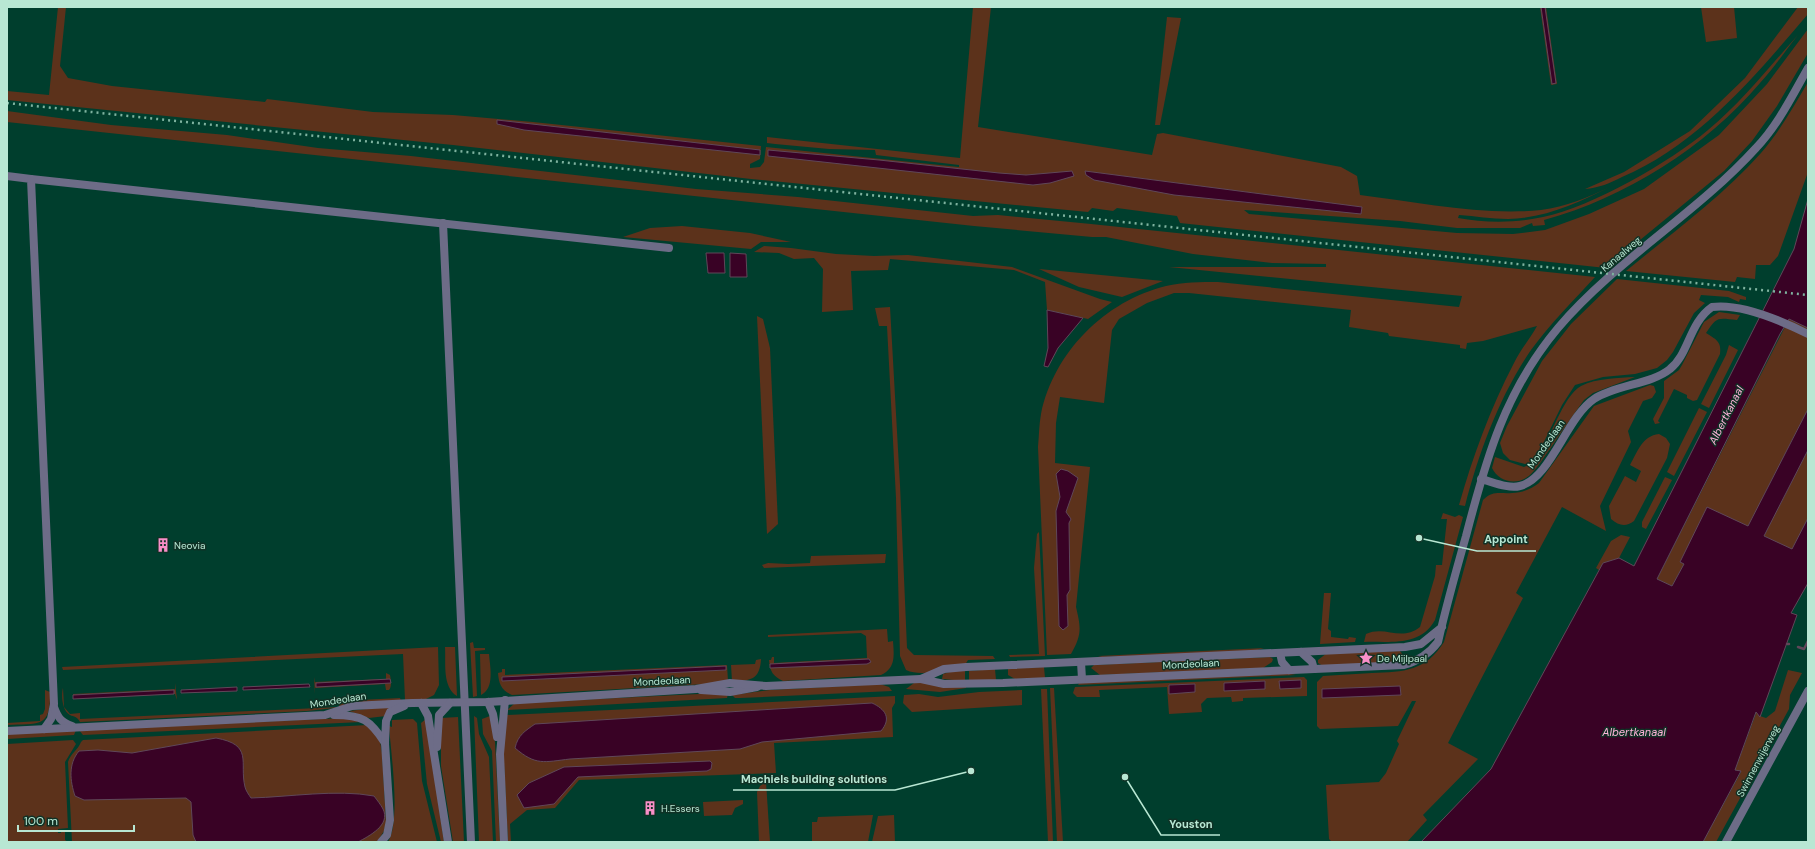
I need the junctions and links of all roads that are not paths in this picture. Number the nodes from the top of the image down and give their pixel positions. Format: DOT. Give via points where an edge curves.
graph roads {
  1 [pos="1808,68"];
  2 [pos="7,176"];
  3 [pos="32,179"];
  4 [pos="443,223"];
  5 [pos="669,248"];
  6 [pos="1808,334"];
  7 [pos="1481,479"];
  8 [pos="1442,627"];
  9 [pos="1301,652"];
  10 [pos="1280,653"];
  11 [pos="1081,662"];
  12 [pos="1314,669"];
  13 [pos="1289,670"];
  14 [pos="921,679"];
  15 [pos="1082,679"];
  16 [pos="1808,691"];
  17 [pos="504,700"];
  18 [pos="488,702"];
  19 [pos="412,703"];
  20 [pos="421,703"];
  21 [pos="450,703"];
  22 [pos="465,703"];
  23 [pos="54,704"];
  24 [pos="325,715"];
  25 [pos="74,727"];
  26 [pos="44,729"];
  27 [pos="7,731"];
  28 [pos="385,743"];
  29 [pos="500,754"];
  30 [pos="436,766"];
  31 [pos="381,842"];
  32 [pos="448,842"];
  33 [pos="471,842"];
  34 [pos="504,842"];
  35 [pos="1726,842"];
  1 -- 7 [label="street, Kanaalweg" via="1781,116 1758,147 1731,175 1599,285 1558,329 1526,373 1501,421"];
  2 -- 3 [label="street"];
  3 -- 4 [label="street"];
  3 -- 23 [label="street"];
  4 -- 5 [label="street"];
  4 -- 22 [label="street"];
  6 -- 7 [label="street, Mondeolaan" via="1772,318 1732,307 1712,307 1699,318 1671,369 1601,395 1589,403 1538,475 1520,486 1507,486"];
  7 -- 8 [label="street, Mondeolaan"];
  8 -- 9 [label="street, Mondeolaan" via="1421,644 1405,648"];
  8 -- 12 [label="street, Mondeolaan" via="1438,642 1432,650 1404,665"];
  9 -- 10 [label="street, Mondeolaan"];
  9 -- 12 [label="street" via="1312,662"];
  10 -- 11 [label="street, Mondeolaan"];
  10 -- 13 [label="street" via="1282,662"];
  11 -- 14 [label="street, Mondeolaan" via="966,667 944,670"];
  11 -- 15 [label="street"];
  12 -- 13 [label="street, Mondeolaan"];
  13 -- 15 [label="street, Mondeolaan"];
  14 -- 15 [label="street, Mondeolaan" via="944,684"];
  14 -- 17 [label="street, Mondeolaan" via="766,686 730,683 696,690"];
  16 -- 35 [label="street, Swinnenwijerweg"];
  17 -- 18 [label="street, Mondeolaan"];
  17 -- 29 [label="street"];
  18 -- 22 [label="street, Mondeolaan"];
  18 -- 29 [label="street" via="493,714"];
  19 -- 20 [label="street, Mondeolaan"];
  19 -- 24 [label="street, Mondeolaan" via="352,706"];
  19 -- 28 [label="street" via="390,712 386,721"];
  20 -- 21 [label="street, Mondeolaan"];
  20 -- 30 [label="street" via="428,716"];
  21 -- 22 [label="street, Mondeolaan"];
  21 -- 30 [label="street" via="439,715"];
  22 -- 33 [label="street"];
  23 -- 25 [label="street" via="58,718"];
  23 -- 26 [label="street" via="51,719"];
  24 -- 25 [label="street, Mondeolaan"];
  24 -- 28 [label="street" via="352,715 369,721"];
  25 -- 26 [label="street, Mondeolaan"];
  26 -- 27 [label="street, Mondeolaan"];
  28 -- 31 [label="street" via="390,820 387,835"];
  29 -- 34 [label="street"];
  30 -- 32 [label="street"];
}
